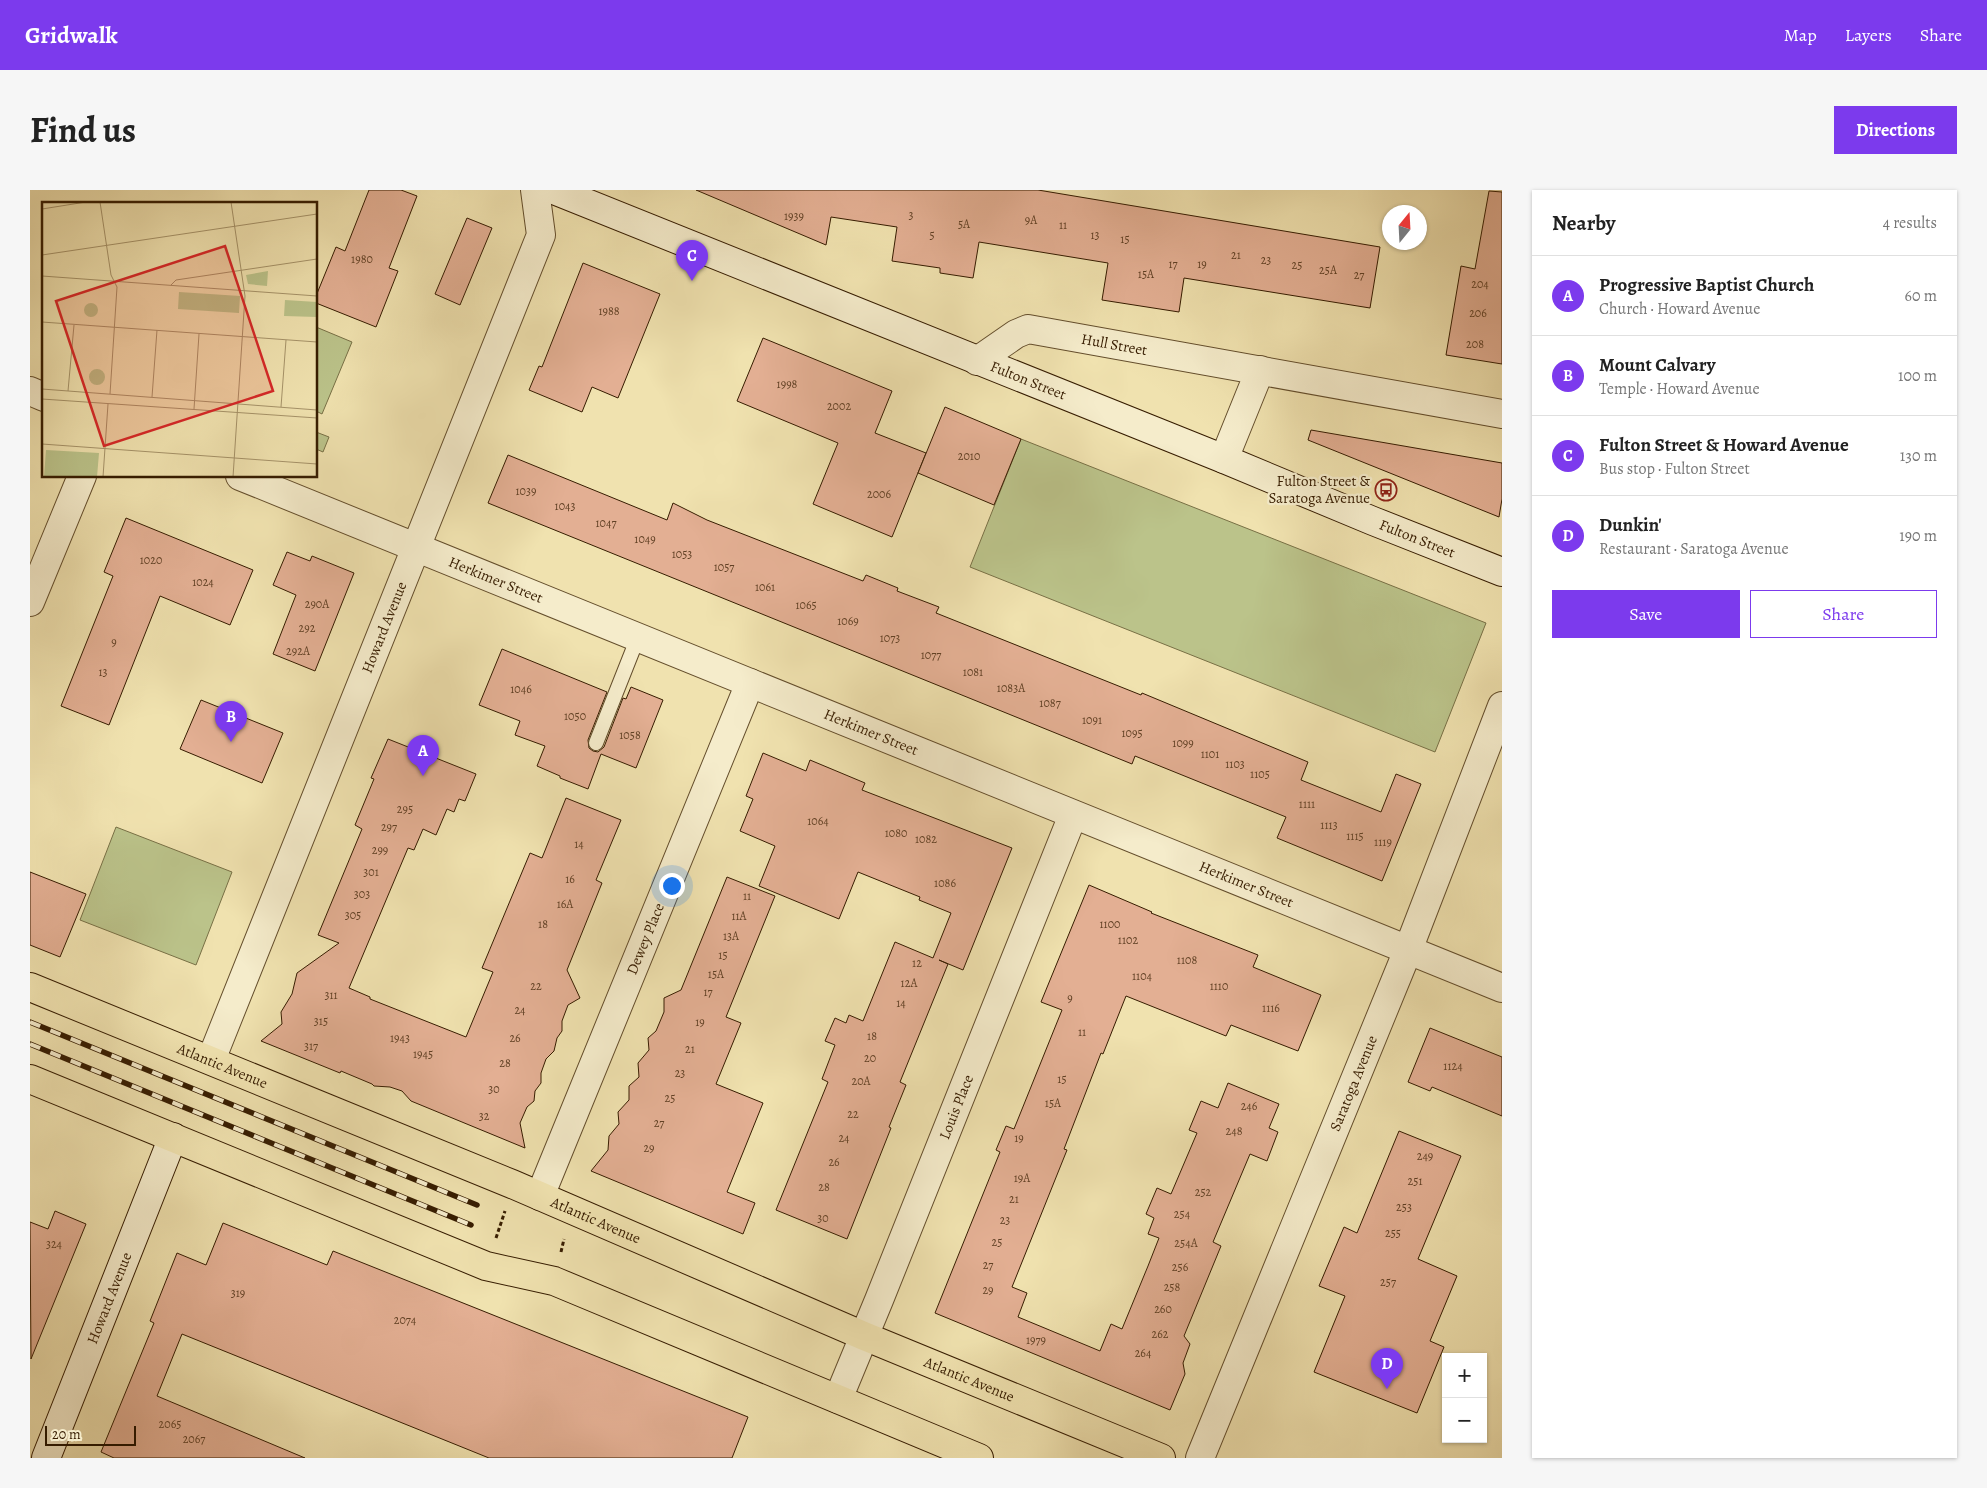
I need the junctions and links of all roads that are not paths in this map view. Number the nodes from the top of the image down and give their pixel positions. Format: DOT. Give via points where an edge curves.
graph roads {
  1 [pos="535,190"];
  2 [pos="554,190"];
  3 [pos="977,361"];
  4 [pos="1260,370"];
  5 [pos="30,391"];
  6 [pos="42,396"];
  7 [pos="1502,414"];
  8 [pos="1224,459"];
  9 [pos="81,478"];
  10 [pos="245,478"];
  11 [pos="417,547"];
  12 [pos="1502,572"];
  13 [pos="30,602"];
  14 [pos="638,637"];
  15 [pos="750,683"];
  16 [pos="1502,706"];
  17 [pos="596,743"];
  18 [pos="1073,815"];
  19 [pos="1408,950"];
  20 [pos="30,987"];
  21 [pos="1502,988"];
  22 [pos="211,1060"];
  23 [pos="30,1079"];
  24 [pos="173,1137"];
  25 [pos="540,1196"];
  26 [pos="864,1336"];
  27 [pos="838,1399"];
  28 [pos="46,1458"];
  29 [pos="979,1458"];
  30 [pos="1161,1458"];
  31 [pos="1200,1458"];
  1 -- 11 [label="street, Howard Avenue" via="541,235"];
  2 -- 3 [label="street, Fulton Street"];
  3 -- 4 [label="street, Hull Street" via="1028,329"];
  3 -- 8 [label="street, Fulton Street"];
  4 -- 7 [label="street, Hull Street"];
  4 -- 8 [label="street"];
  5 -- 6 [label="street"];
  8 -- 12 [label="street, Fulton Street"];
  9 -- 13 [label="street"];
  10 -- 11 [label="street, Herkimer Street"];
  11 -- 14 [label="street, Herkimer Street"];
  11 -- 22 [label="street, Howard Avenue"];
  14 -- 15 [label="street, Herkimer Street"];
  14 -- 17 [label="lane"];
  15 -- 18 [label="street, Herkimer Street"];
  15 -- 25 [label="street, Dewey Place"];
  16 -- 19 [label="street, Saratoga Avenue"];
  18 -- 19 [label="street, Herkimer Street"];
  18 -- 26 [label="street, Louis Place"];
  19 -- 21 [label="street, Herkimer Street"];
  19 -- 31 [label="street, Saratoga Avenue"];
  20 -- 22 [label="main road, Atlantic Avenue"];
  22 -- 25 [label="main road, Atlantic Avenue"];
  23 -- 24 [label="main road"];
  24 -- 27 [label="main road" via="486,1266 554,1281"];
  24 -- 28 [label="street, Howard Avenue"];
  25 -- 26 [label="main road, Atlantic Avenue"];
  26 -- 27 [label="street, Louis Place"];
  26 -- 30 [label="main road, Atlantic Avenue"];
  27 -- 29 [label="main road"];
}
